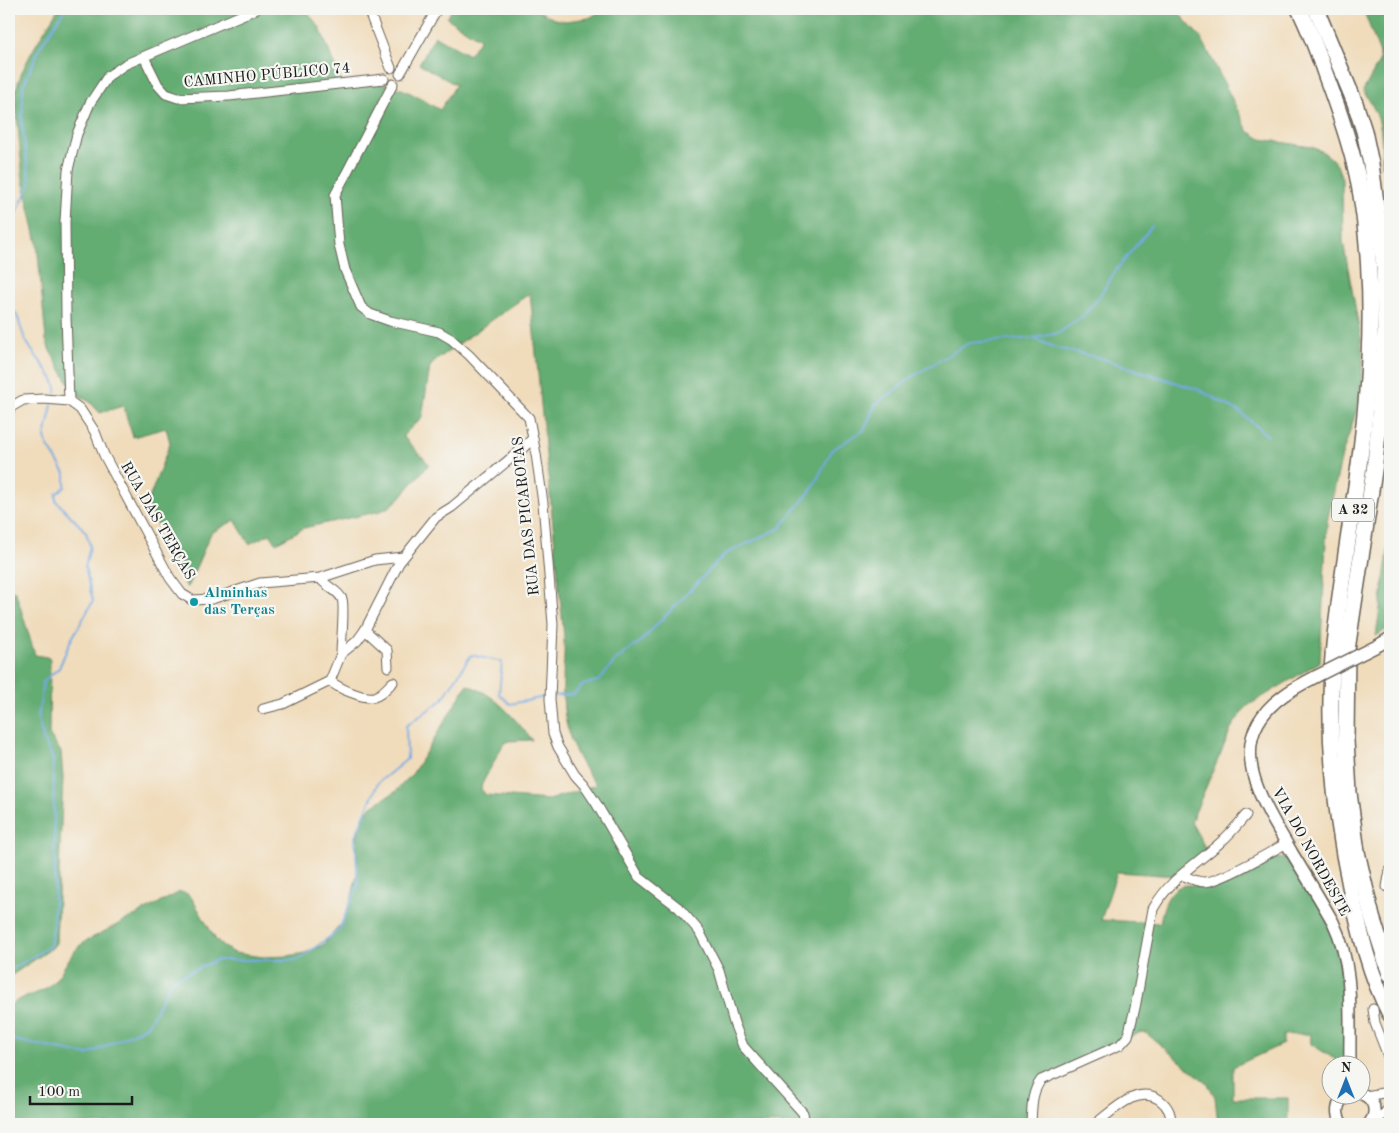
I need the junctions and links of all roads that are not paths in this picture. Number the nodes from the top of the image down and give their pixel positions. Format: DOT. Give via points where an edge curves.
graph roads {
  1 [pos="256,9"];
  2 [pos="368,9"];
  3 [pos="437,9"];
  4 [pos="1299,9"];
  5 [pos="1316,9"];
  6 [pos="144,58"];
  7 [pos="391,68"];
  8 [pos="400,74"];
  9 [pos="384,79"];
  10 [pos="393,84"];
  11 [pos="69,400"];
  12 [pos="9,411"];
  13 [pos="533,438"];
  14 [pos="403,557"];
  15 [pos="320,578"];
  16 [pos="365,630"];
  17 [pos="1390,638"];
  18 [pos="341,654"];
  19 [pos="388,667"];
  20 [pos="330,681"];
  21 [pos="393,682"];
  22 [pos="263,709"];
  23 [pos="1246,815"];
  24 [pos="1287,843"];
  25 [pos="1390,870"];
  26 [pos="1182,875"];
  27 [pos="1387,887"];
  28 [pos="1390,974"];
  29 [pos="1373,1009"];
  30 [pos="1390,1014"];
  31 [pos="1350,1056"];
  32 [pos="1390,1061"];
  33 [pos="1390,1088"];
  34 [pos="1372,1094"];
  35 [pos="1372,1104"];
  36 [pos="1338,1106"];
  37 [pos="1390,1107"];
  38 [pos="1370,1123"];
  39 [pos="805,1124"];
  40 [pos="1031,1124"];
  41 [pos="1094,1124"];
  42 [pos="1171,1124"];
  43 [pos="1342,1124"];
  1 -- 6 [label="street"];
  2 -- 7 [label="street"];
  3 -- 8 [label="street"];
  4 -- 30 [label="highway, A 32" via="1351,150 1358,177 1368,254 1366,413 1334,646 1332,739 1343,855 1366,950"];
  5 -- 28 [label="highway, A 32" via="1333,45 1364,131 1384,266 1380,412 1347,650 1346,740 1357,852"];
  6 -- 9 [label="street, CAMINHO PÚBLICO 74" via="158,85 166,94 178,98 229,96"];
  6 -- 11 [label="street" via="126,64 108,76 94,96 77,134 68,170 65,222"];
  7 -- 8 [label="street"];
  7 -- 9 [label="street" via="385,72"];
  8 -- 10 [label="street" via="399,81"];
  9 -- 10 [label="street"];
  10 -- 13 [label="street, RUA DAS PICAROTAS" via="335,195 338,244 346,270 361,307 370,314 439,332 469,355 529,418"];
  11 -- 12 [label="street" via="23,400"];
  11 -- 15 [label="street, RUA DAS TERÇAS" via="88,419 170,578 182,594 192,600 212,599 260,583"];
  13 -- 14 [label="street" via="452,507 436,516"];
  13 -- 39 [label="street, RUA DAS PICAROTAS" via="553,624 550,699 553,734 558,747 596,803 639,877 679,908 699,931 719,970 743,1046 803,1113"];
  14 -- 15 [label="street, RUA DAS TERÇAS" via="375,560"];
  14 -- 16 [label="street"];
  15 -- 18 [label="street" via="342,599"];
  16 -- 18 [label="street"];
  16 -- 19 [label="street" via="387,650"];
  17 -- 24 [label="main road, VIA DO NORDESTE, bridge" via="1292,689 1276,701 1257,724 1251,742 1255,781 1264,804"];
  18 -- 20 [label="street"];
  20 -- 21 [label="street" via="344,689 375,697"];
  20 -- 22 [label="street" via="283,704"];
  23 -- 26 [label="street" via="1223,840"];
  24 -- 26 [label="street" via="1214,880 1205,882"];
  24 -- 31 [label="main road, VIA DO NORDESTE" via="1341,939 1348,973"];
  25 -- 27 [label="street"];
  26 -- 40 [label="street" via="1170,884 1153,909 1128,1036 1120,1045 1041,1080 1033,1096"];
  29 -- 32 [label="street"];
  33 -- 34 [label="street"];
  35 -- 38 [label="main road" via="1375,1110"];
  36 -- 43 [label="main road"];
  37 -- 38 [label="street"];
  41 -- 42 [label="street" via="1132,1097 1142,1095 1154,1096 1165,1104 1171,1113"];
}
